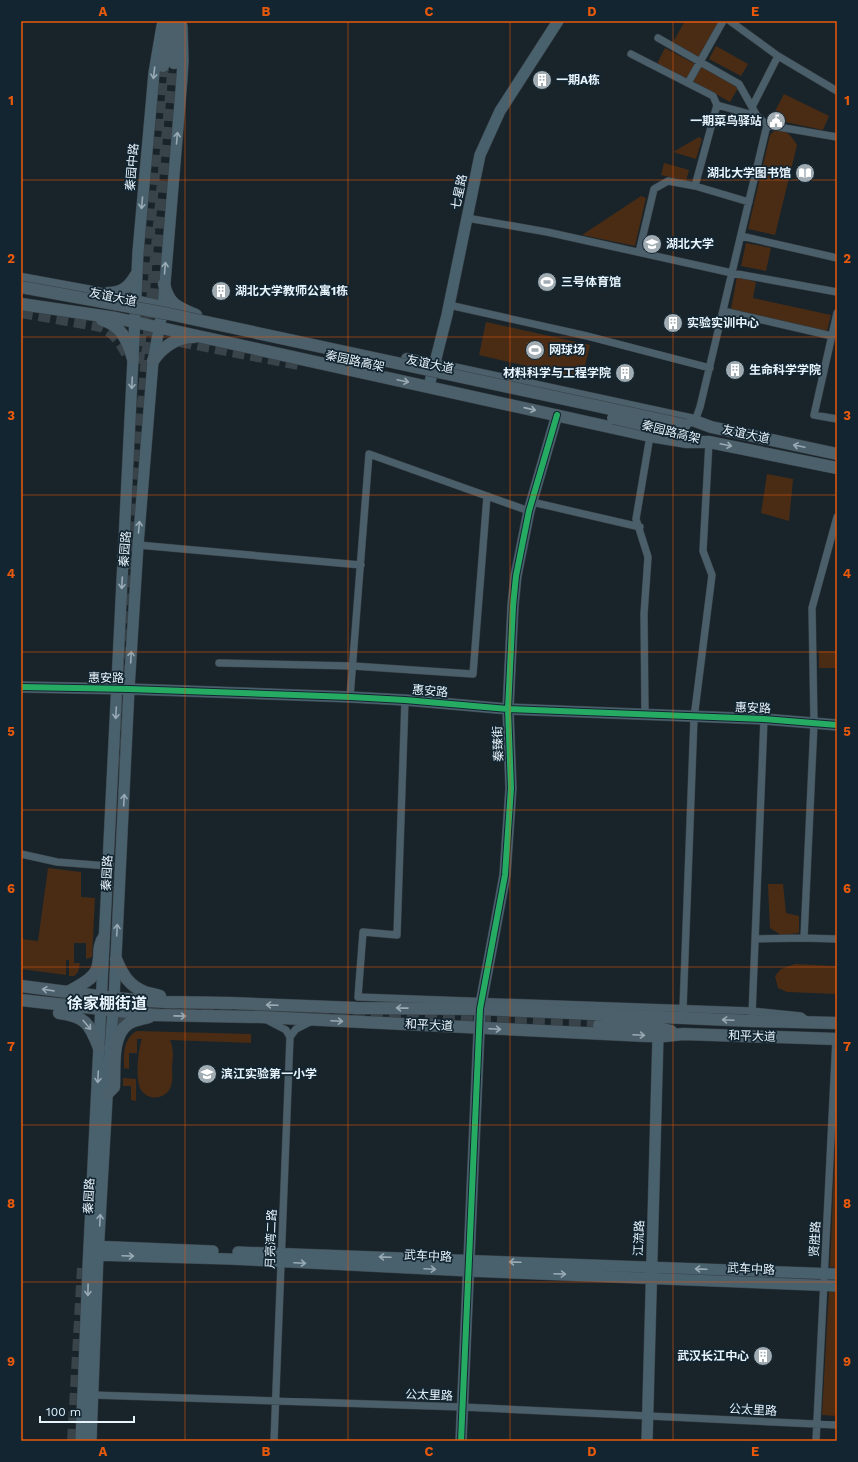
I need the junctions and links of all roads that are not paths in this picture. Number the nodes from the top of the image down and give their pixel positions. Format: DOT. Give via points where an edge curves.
graph roads {
  1 [pos="163,21"];
  2 [pos="167,21"];
  3 [pos="178,21"];
  4 [pos="182,21"];
  5 [pos="558,21"];
  6 [pos="723,21"];
  7 [pos="730,21"];
  8 [pos="658,38"];
  9 [pos="631,54"];
  10 [pos="778,56"];
  11 [pos="700,62"];
  12 [pos="688,83"];
  13 [pos="837,91"];
  14 [pos="717,105"];
  15 [pos="752,107"];
  16 [pos="757,116"];
  17 [pos="767,125"];
  18 [pos="837,138"];
  19 [pos="695,186"];
  20 [pos="749,202"];
  21 [pos="467,218"];
  22 [pos="741,236"];
  23 [pos="639,252"];
  24 [pos="837,258"];
  25 [pos="732,273"];
  26 [pos="136,275"];
  27 [pos="21,279"];
  28 [pos="164,284"];
  29 [pos="21,287"];
  30 [pos="837,292"];
  31 [pos="97,293"];
  32 [pos="21,295"];
  33 [pos="135,301"];
  34 [pos="21,304"];
  35 [pos="449,305"];
  36 [pos="162,307"];
  37 [pos="56,309"];
  38 [pos="723,311"];
  39 [pos="196,315"];
  40 [pos="836,317"];
  41 [pos="134,319"];
  42 [pos="160,328"];
  43 [pos="832,336"];
  44 [pos="206,338"];
  45 [pos="133,359"];
  46 [pos="153,361"];
  47 [pos="434,365"];
  48 [pos="710,368"];
  49 [pos="354,376"];
  50 [pos="385,377"];
  51 [pos="429,386"];
  52 [pos="557,415"];
  53 [pos="837,419"];
  54 [pos="688,426"];
  55 [pos="711,427"];
  56 [pos="650,436"];
  57 [pos="709,442"];
  58 [pos="837,454"];
  59 [pos="837,468"];
  60 [pos="487,496"];
  61 [pos="530,507"];
  62 [pos="837,517"];
  63 [pos="836,526"];
  64 [pos="640,527"];
  65 [pos="138,545"];
  66 [pos="360,565"];
  67 [pos="219,663"];
  68 [pos="353,666"];
  69 [pos="21,687"];
  70 [pos="117,689"];
  71 [pos="129,689"];
  72 [pos="350,697"];
  73 [pos="405,700"];
  74 [pos="508,709"];
  75 [pos="645,714"];
  76 [pos="694,718"];
  77 [pos="764,719"];
  78 [pos="814,723"];
  79 [pos="837,725"];
  80 [pos="21,854"];
  81 [pos="108,866"];
  82 [pos="104,936"];
  83 [pos="804,938"];
  84 [pos="755,939"];
  85 [pos="837,939"];
  86 [pos="116,959"];
  87 [pos="21,986"];
  88 [pos="68,992"];
  89 [pos="108,997"];
  90 [pos="24,1001"];
  91 [pos="164,1002"];
  92 [pos="480,1005"];
  93 [pos="683,1009"];
  94 [pos="107,1010"];
  95 [pos="154,1016"];
  96 [pos="752,1016"];
  97 [pos="262,1017"];
  98 [pos="314,1020"];
  99 [pos="837,1023"];
  100 [pos="599,1025"];
  101 [pos="478,1028"];
  102 [pos="683,1034"];
  103 [pos="658,1036"];
  104 [pos="290,1037"];
  105 [pos="836,1038"];
  106 [pos="99,1048"];
  107 [pos="107,1094"];
  108 [pos="94,1250"];
  109 [pos="281,1258"];
  110 [pos="468,1265"];
  111 [pos="652,1272"];
  112 [pos="824,1274"];
  113 [pos="837,1274"];
  114 [pos="824,1286"];
  115 [pos="837,1286"];
  116 [pos="92,1395"];
  117 [pos="276,1401"];
  118 [pos="462,1407"];
  119 [pos="648,1416"];
  120 [pos="817,1424"];
  121 [pos="837,1425"];
  122 [pos="81,1441"];
  123 [pos="91,1441"];
  124 [pos="274,1441"];
  125 [pos="461,1441"];
  126 [pos="647,1441"];
  127 [pos="816,1441"];
  1 -- 26 [label="street, 秦园中路, one-way" via="154,72"];
  2 -- 3 [label="main road" via="169,64"];
  28 -- 4 [label="street, one-way" via="182,78"];
  5 -- 21 [label="street, 七星路" via="500,111 480,155"];
  6 -- 11 [label="street"];
  7 -- 10 [label="street"];
  8 -- 11 [label="street"];
  9 -- 12 [label="street"];
  10 -- 13 [label="street"];
  10 -- 15 [label="street"];
  11 -- 12 [label="street"];
  11 -- 15 [label="street" via="739,84"];
  12 -- 14 [label="street" via="713,96"];
  14 -- 16 [label="street"];
  14 -- 19 [label="street"];
  15 -- 16 [label="street"];
  16 -- 17 [label="street"];
  17 -- 18 [label="street"];
  17 -- 20 [label="street"];
  19 -- 20 [label="street"];
  19 -- 23 [label="street" via="668,181 654,189"];
  20 -- 22 [label="street"];
  21 -- 23 [label="street"];
  21 -- 35 [label="street, 七星路"];
  22 -- 24 [label="street"];
  22 -- 25 [label="street"];
  23 -- 25 [label="street"];
  25 -- 30 [label="street"];
  25 -- 38 [label="street"];
  26 -- 31 [label="main road" via="126,289 116,293"];
  26 -- 33 [label="street, 秦园中路"];
  27 -- 31 [label="main road, 友谊大道"];
  28 -- 36 [label="street"];
  28 -- 39 [label="main road" via="166,296 175,306"];
  29 -- 54 [label="main road, 秦园路高架, bridge" via="169,314"];
  31 -- 33 [label="main road, 友谊大道"];
  32 -- 54 [label="main road, 秦园路高架, bridge" via="196,327 446,380"];
  33 -- 36 [label="main road, 友谊大道"];
  33 -- 41 [label="street, 秦园中路"];
  34 -- 37 [label="main road, 友谊大道"];
  35 -- 47 [label="street, 七星路"];
  35 -- 48 [label="street" via="587,336"];
  36 -- 39 [label="main road, 友谊大道"];
  36 -- 42 [label="street, 秦园路"];
  37 -- 41 [label="main road, 友谊大道"];
  37 -- 45 [label="main road" via="107,321 127,340"];
  38 -- 43 [label="street"];
  38 -- 48 [label="street"];
  39 -- 47 [label="main road, 友谊大道"];
  40 -- 43 [label="street"];
  41 -- 42 [label="main road, 友谊大道"];
  41 -- 45 [label="street, 秦园路"];
  42 -- 44 [label="main road, 友谊大道"];
  42 -- 46 [label="street, 秦园路"];
  43 -- 53 [label="street" via="814,415"];
  44 -- 46 [label="main road" via="176,340"];
  44 -- 50 [label="main road, 友谊大道"];
  45 -- 70 [label="street, 秦园路, one-way"];
  65 -- 46 [label="street, 秦园路, one-way"];
  47 -- 51 [label="street, 七星路"];
  47 -- 54 [label="main road, 友谊大道"];
  48 -- 54 [label="street" via="700,407"];
  49 -- 50 [label="main road"];
  50 -- 51 [label="main road, 友谊大道, one-way"];
  51 -- 52 [label="main road, 友谊大道, one-way"];
  52 -- 56 [label="main road, 友谊大道"];
  52 -- 61 [label="street, 秦臻街"];
  54 -- 55 [label="main road, 秦园路高架"];
  54 -- 57 [label="main road, 秦园路高架"];
  58 -- 55 [label="main road, 友谊大道, one-way"];
  56 -- 57 [label="main road, 友谊大道" via="687,442"];
  56 -- 64 [label="street" via="636,519"];
  57 -- 59 [label="main road, 友谊大道, one-way"];
  57 -- 76 [label="street" via="703,551 712,576"];
  60 -- 61 [label="street"];
  60 -- 66 [label="street" via="369,454"];
  60 -- 68 [label="street" via="473,674"];
  61 -- 64 [label="street"];
  61 -- 74 [label="street, 秦臻街" via="514,590"];
  62 -- 63 [label="street"];
  63 -- 78 [label="street" via="812,608"];
  64 -- 75 [label="street" via="648,556 644,614"];
  65 -- 66 [label="street"];
  71 -- 65 [label="street, 秦园路, one-way"];
  66 -- 68 [label="street"];
  67 -- 68 [label="street"];
  68 -- 72 [label="street"];
  69 -- 70 [label="street, 惠安路"];
  70 -- 71 [label="street, 惠安路"];
  70 -- 81 [label="street, 秦园路, one-way"];
  71 -- 72 [label="street, 惠安路"];
  86 -- 71 [label="street, 秦园路, one-way"];
  72 -- 73 [label="street, 惠安路"];
  73 -- 74 [label="street, 惠安路"];
  73 -- 92 [label="street" via="397,935 363,932 358,997"];
  74 -- 75 [label="street, 惠安路"];
  74 -- 92 [label="street, 秦臻街" via="511,788 506,875"];
  75 -- 76 [label="street, 惠安路"];
  76 -- 77 [label="street, 惠安路"];
  76 -- 93 [label="street"];
  77 -- 78 [label="street, 惠安路"];
  77 -- 84 [label="street"];
  78 -- 79 [label="street, 惠安路"];
  78 -- 83 [label="street"];
  80 -- 81 [label="street" via="57,862"];
  81 -- 82 [label="street, 秦园路"];
  82 -- 88 [label="main road" via="100,942 96,972"];
  82 -- 89 [label="street, 秦园路"];
  83 -- 84 [label="street"];
  83 -- 85 [label="street"];
  84 -- 96 [label="street"];
  86 -- 89 [label="street, 秦园路"];
  86 -- 91 [label="main road" via="124,976 133,985 142,991 159,995"];
  88 -- 87 [label="main road, 和平大道, one-way"];
  88 -- 89 [label="main road, 和平大道"];
  89 -- 91 [label="main road, 和平大道"];
  89 -- 94 [label="street, 秦园路"];
  90 -- 94 [label="main road, 和平大道"];
  90 -- 106 [label="main road, one-way" via="37,1010 80,1018 93,1032"];
  92 -- 91 [label="main road, 和平大道, one-way" via="357,1008"];
  92 -- 93 [label="street"];
  96 -- 92 [label="main road, 和平大道, one-way"];
  92 -- 101 [label="street, 秦臻街"];
  93 -- 96 [label="street"];
  94 -- 95 [label="main road, 和平大道"];
  94 -- 106 [label="street, 秦园路"];
  94 -- 107 [label="street, 秦园路"];
  95 -- 97 [label="main road, 和平大道, one-way"];
  95 -- 107 [label="main road" via="130,1023 119,1034 116,1042 114,1087"];
  96 -- 99 [label="main road, 和平大道"];
  97 -- 98 [label="main road, 和平大道"];
  97 -- 104 [label="street" via="286,1030"];
  98 -- 101 [label="main road, 和平大道, one-way"];
  98 -- 104 [label="street" via="296,1029"];
  100 -- 102 [label="main road" via="651,1026"];
  101 -- 103 [label="main road, 和平大道, one-way"];
  101 -- 110 [label="street, 秦臻街"];
  102 -- 103 [label="main road, 和平大道"];
  102 -- 105 [label="main road, 和平大道"];
  103 -- 111 [label="street, 江流路"];
  104 -- 109 [label="street, 月亮湾二路"];
  105 -- 112 [label="street, 贤胜路"];
  106 -- 108 [label="street, 秦园路, one-way"];
  108 -- 107 [label="street, 秦园路, one-way"];
  108 -- 109 [label="street, 武车中路" via="230,1259"];
  108 -- 116 [label="street, 秦园路"];
  108 -- 122 [label="street, 秦园路, one-way"];
  109 -- 110 [label="street, 武车中路"];
  109 -- 117 [label="street, 月亮湾二路"];
  110 -- 111 [label="street, 武车中路"];
  110 -- 118 [label="street, 秦臻街"];
  112 -- 111 [label="street, 武车中路, one-way"];
  111 -- 114 [label="street, 武车中路"];
  111 -- 119 [label="street, 江流路"];
  112 -- 113 [label="street, 武车中路"];
  112 -- 114 [label="street, 贤胜路"];
  114 -- 115 [label="street, 武车中路"];
  114 -- 120 [label="street, 贤胜路"];
  116 -- 117 [label="street, 公太里路"];
  116 -- 123 [label="street, 秦园路"];
  117 -- 118 [label="street, 公太里路"];
  117 -- 124 [label="street, 月亮湾二路"];
  118 -- 119 [label="street, 公太里路"];
  118 -- 125 [label="street, 秦臻街"];
  119 -- 120 [label="street, 公太里路"];
  119 -- 126 [label="street, 江流路"];
  120 -- 121 [label="street, 公太里路"];
  120 -- 127 [label="street, 贤胜路"];
}
